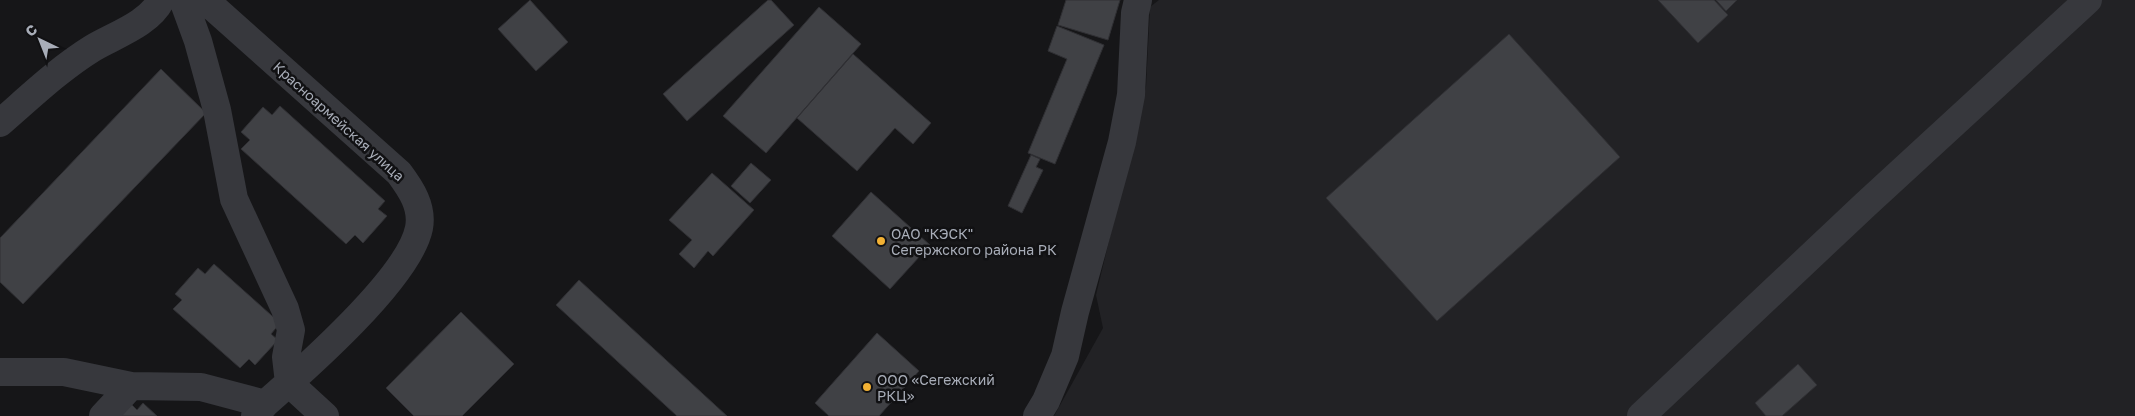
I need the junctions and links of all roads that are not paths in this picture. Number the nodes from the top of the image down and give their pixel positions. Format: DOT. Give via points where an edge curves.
graph roads {
  1 [pos="161,0"];
  2 [pos="183,0"];
  3 [pos="205,0"];
  4 [pos="1138,0"];
  5 [pos="2088,0"];
  6 [pos="0,123"];
  7 [pos="0,372"];
  8 [pos="289,383"];
  9 [pos="131,386"];
  10 [pos="260,410"];
  11 [pos="103,416"];
  12 [pos="325,416"];
  13 [pos="1037,416"];
  14 [pos="1641,416"];
  1 -- 6 [label="street" via="135,27 93,48"];
  2 -- 8 [label="street" via="217,110 234,199 291,330 286,358"];
  3 -- 8 [label="street, Красноармейская улица" via="399,173 417,202 419,227 411,250 398,269 352,322"];
  4 -- 13 [label="street" via="1131,95 1122,142 1065,356"];
  5 -- 14 [label="street"];
  7 -- 9 [label="street" via="64,372"];
  8 -- 10 [label="street, Красноармейская улица"];
  8 -- 12 [label="street"];
  9 -- 10 [label="street" via="201,387"];
  9 -- 11 [label="street"];
}
